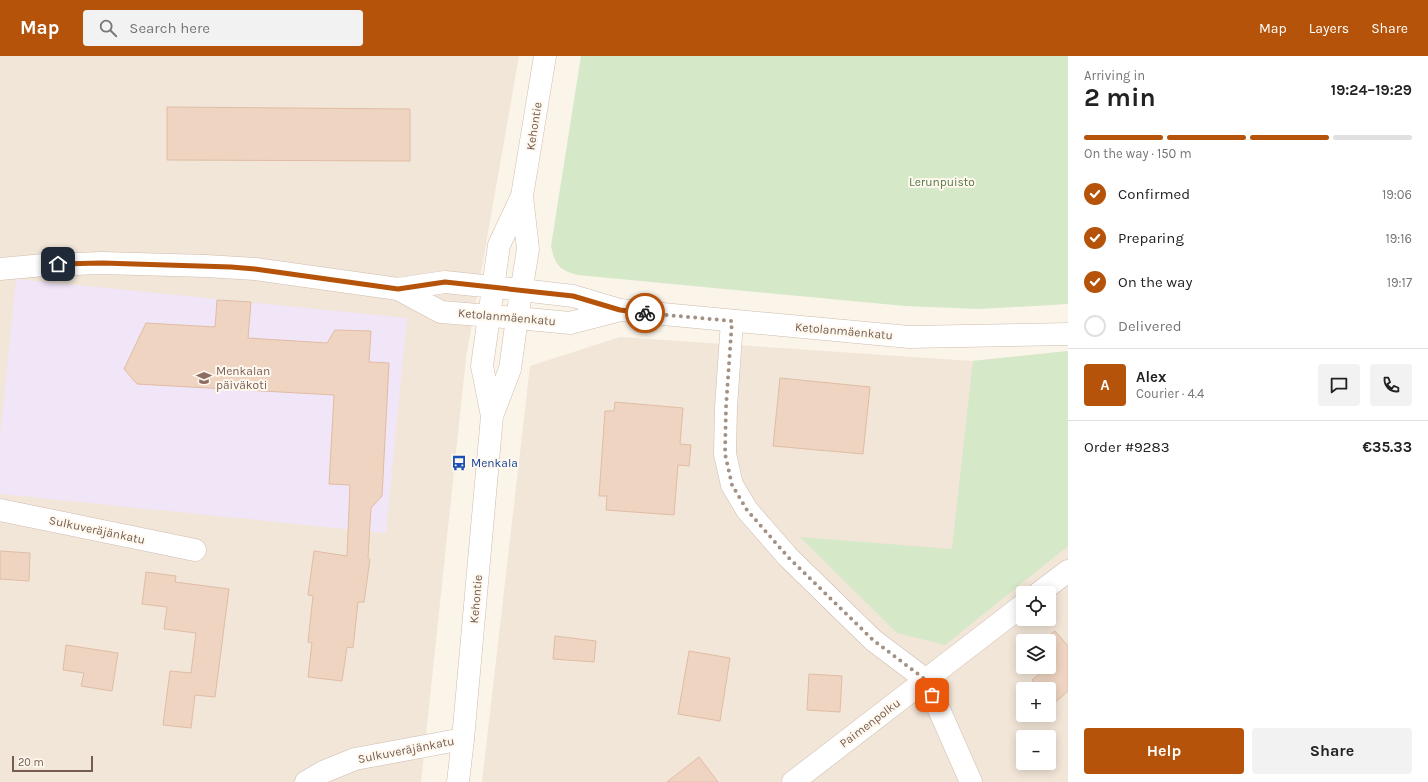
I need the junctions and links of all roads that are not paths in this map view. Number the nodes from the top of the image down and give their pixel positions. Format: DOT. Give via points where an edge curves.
graph roads {
  1 [pos="545,56"];
  2 [pos="522,196"];
  3 [pos="0,269"];
  4 [pos="493,287"];
  5 [pos="398,289"];
  6 [pos="522,290"];
  7 [pos="620,310"];
  8 [pos="489,316"];
  9 [pos="517,318"];
  10 [pos="732,321"];
  11 [pos="1068,334"];
  12 [pos="492,416"];
  13 [pos="0,510"];
  14 [pos="195,550"];
  15 [pos="1068,571"];
  16 [pos="1048,586"];
  17 [pos="1016,610"];
  18 [pos="926,680"];
  19 [pos="464,739"];
  20 [pos="306,782"];
  21 [pos="458,782"];
  22 [pos="793,782"];
  23 [pos="971,782"];
  1 -- 2 [label="street, Kehontie"];
  2 -- 4 [label="street, Kehontie" via="499,245"];
  2 -- 6 [label="street, Kehontie" via="528,249"];
  3 -- 5 [label="street, Ketolanmäenkatu" via="102,263 206,266 255,269"];
  4 -- 5 [label="street, Ketolanmäenkatu" via="445,282"];
  4 -- 6 [label="street, Ketolanmäenkatu"];
  4 -- 8 [label="street, Kehontie"];
  5 -- 8 [label="street, Ketolanmäenkatu" via="441,312"];
  6 -- 7 [label="street, Ketolanmäenkatu" via="573,296"];
  6 -- 9 [label="street, Kehontie"];
  7 -- 9 [label="street, Ketolanmäenkatu" via="570,323"];
  7 -- 10 [label="street, Ketolanmäenkatu"];
  8 -- 9 [label="street, Ketolanmäenkatu"];
  8 -- 12 [label="street, Kehontie" via="482,366"];
  9 -- 12 [label="street, Kehontie" via="510,369"];
  10 -- 11 [label="street, Ketolanmäenkatu" via="917,337"];
  10 -- 18 [label="street" via="725,454 732,485 747,510 788,557 873,640"];
  12 -- 19 [label="street, Kehontie"];
  13 -- 14 [label="street, Sulkuveräjänkatu"];
  15 -- 16 [label="street"];
  17 -- 18 [label="street, Paimenpolku"];
  18 -- 22 [label="street, Paimenpolku"];
  18 -- 23 [label="street"];
  19 -- 20 [label="street, Sulkuveräjänkatu" via="355,759"];
  19 -- 21 [label="street, Kehontie"];
}
